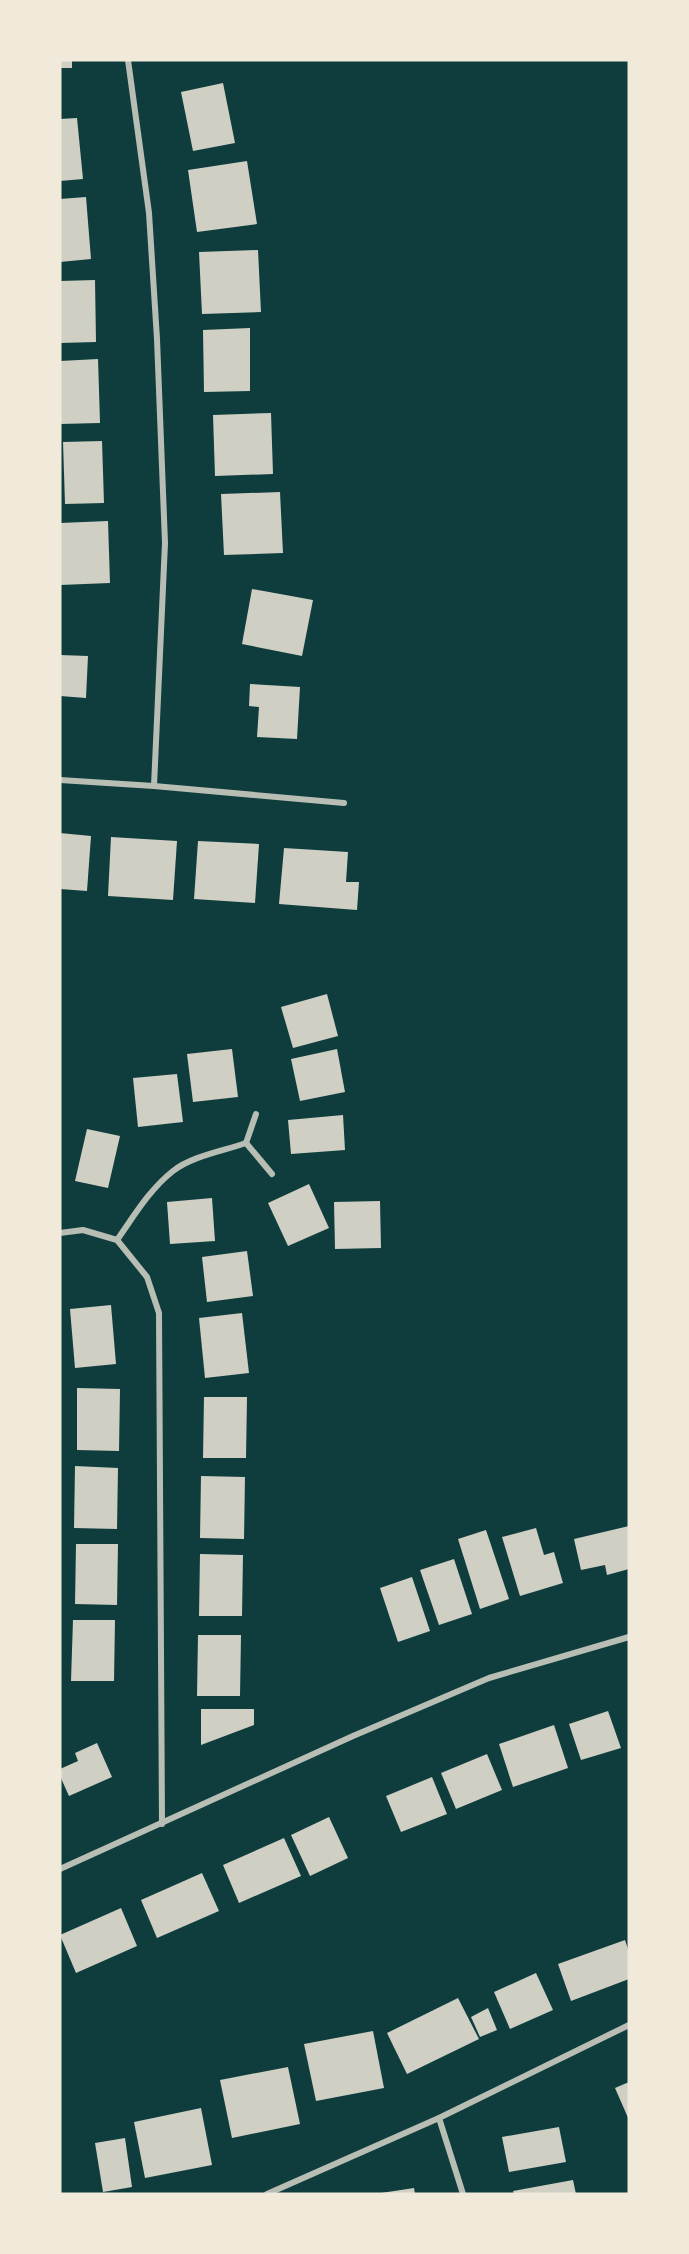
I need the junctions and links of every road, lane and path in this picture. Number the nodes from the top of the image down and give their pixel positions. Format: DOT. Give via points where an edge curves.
graph roads {
  1 [pos="128,60"];
  2 [pos="60,780"];
  3 [pos="154,786"];
  4 [pos="344,803"];
  5 [pos="256,1114"];
  6 [pos="246,1143"];
  7 [pos="272,1174"];
  8 [pos="60,1233"];
  9 [pos="117,1240"];
  10 [pos="629,1637"];
  11 [pos="162,1824"];
  12 [pos="60,1869"];
  13 [pos="629,2025"];
  14 [pos="439,2118"];
  15 [pos="267,2194"];
  16 [pos="463,2194"];
  1 -- 3 [label="street" via="149,213 165,532"];
  2 -- 3 [label="street"];
  3 -- 4 [label="street"];
  5 -- 6 [label="street"];
  6 -- 7 [label="street"];
  6 -- 9 [label="street" via="174,1170 152,1191"];
  8 -- 9 [label="street" via="83,1230"];
  9 -- 11 [label="street" via="147,1277 159,1313"];
  10 -- 11 [label="street" via="489,1678"];
  11 -- 12 [label="street"];
  13 -- 14 [label="street"];
  14 -- 15 [label="street"];
  14 -- 16 [label="street"];
}
